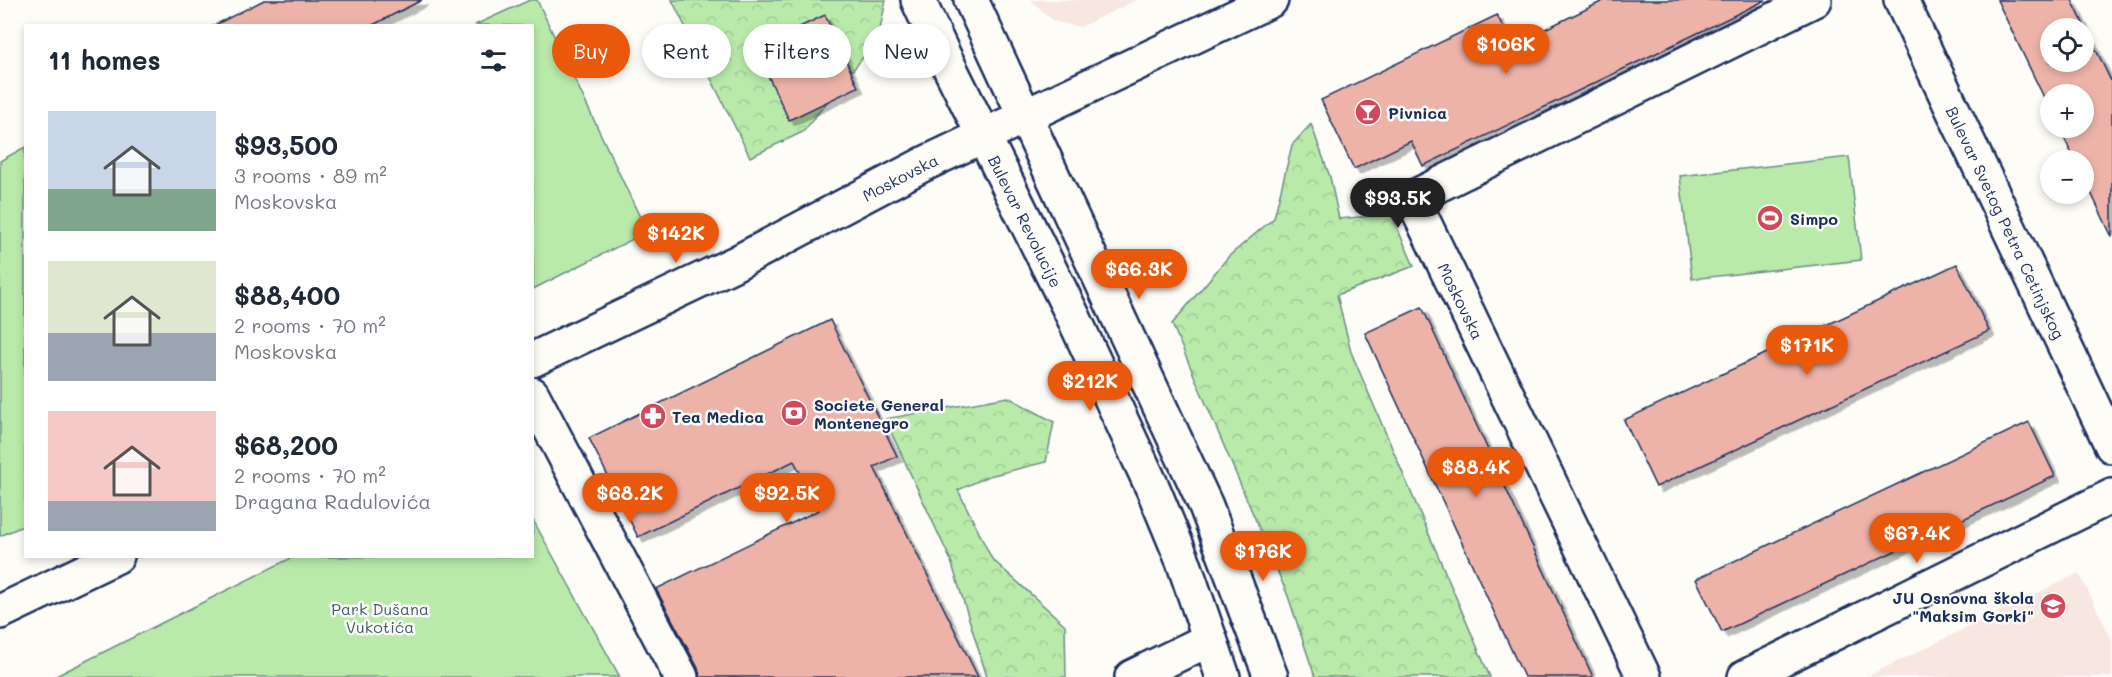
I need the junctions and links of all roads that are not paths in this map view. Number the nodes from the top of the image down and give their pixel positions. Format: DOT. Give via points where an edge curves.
graph roads {
  1 [pos="918,0"];
  2 [pos="971,0"];
  3 [pos="1270,0"];
  4 [pos="1814,0"];
  5 [pos="1901,0"];
  6 [pos="1026,115"];
  7 [pos="983,136"];
  8 [pos="534,359"];
  9 [pos="534,398"];
  10 [pos="2112,446"];
  11 [pos="2112,496"];
  12 [pos="113,558"];
  13 [pos="0,612"];
  14 [pos="1210,639"];
  15 [pos="681,677"];
  16 [pos="1131,677"];
  17 [pos="1223,677"];
  18 [pos="1271,677"];
  19 [pos="1644,677"];
  20 [pos="1745,677"];
  1 -- 7 [label="street, Bulevar Revolucije"];
  2 -- 6 [label="street"];
  3 -- 6 [label="street, Moskovska"];
  4 -- 19 [label="street, Moskovska" via="1412,198"];
  5 -- 10 [label="street, Bulevar Svetog Petra Cetinjskog"];
  6 -- 7 [label="street, Moskovska"];
  6 -- 18 [label="street" via="1206,506"];
  7 -- 8 [label="street, Moskovska" via="734,264"];
  7 -- 14 [label="street, Bulevar Revolucije" via="1154,491"];
  9 -- 15 [label="street"];
  11 -- 20 [label="street"];
  12 -- 13 [label="street"];
  14 -- 16 [label="street"];
  14 -- 17 [label="street, Bulevar Revolucije"];
}
